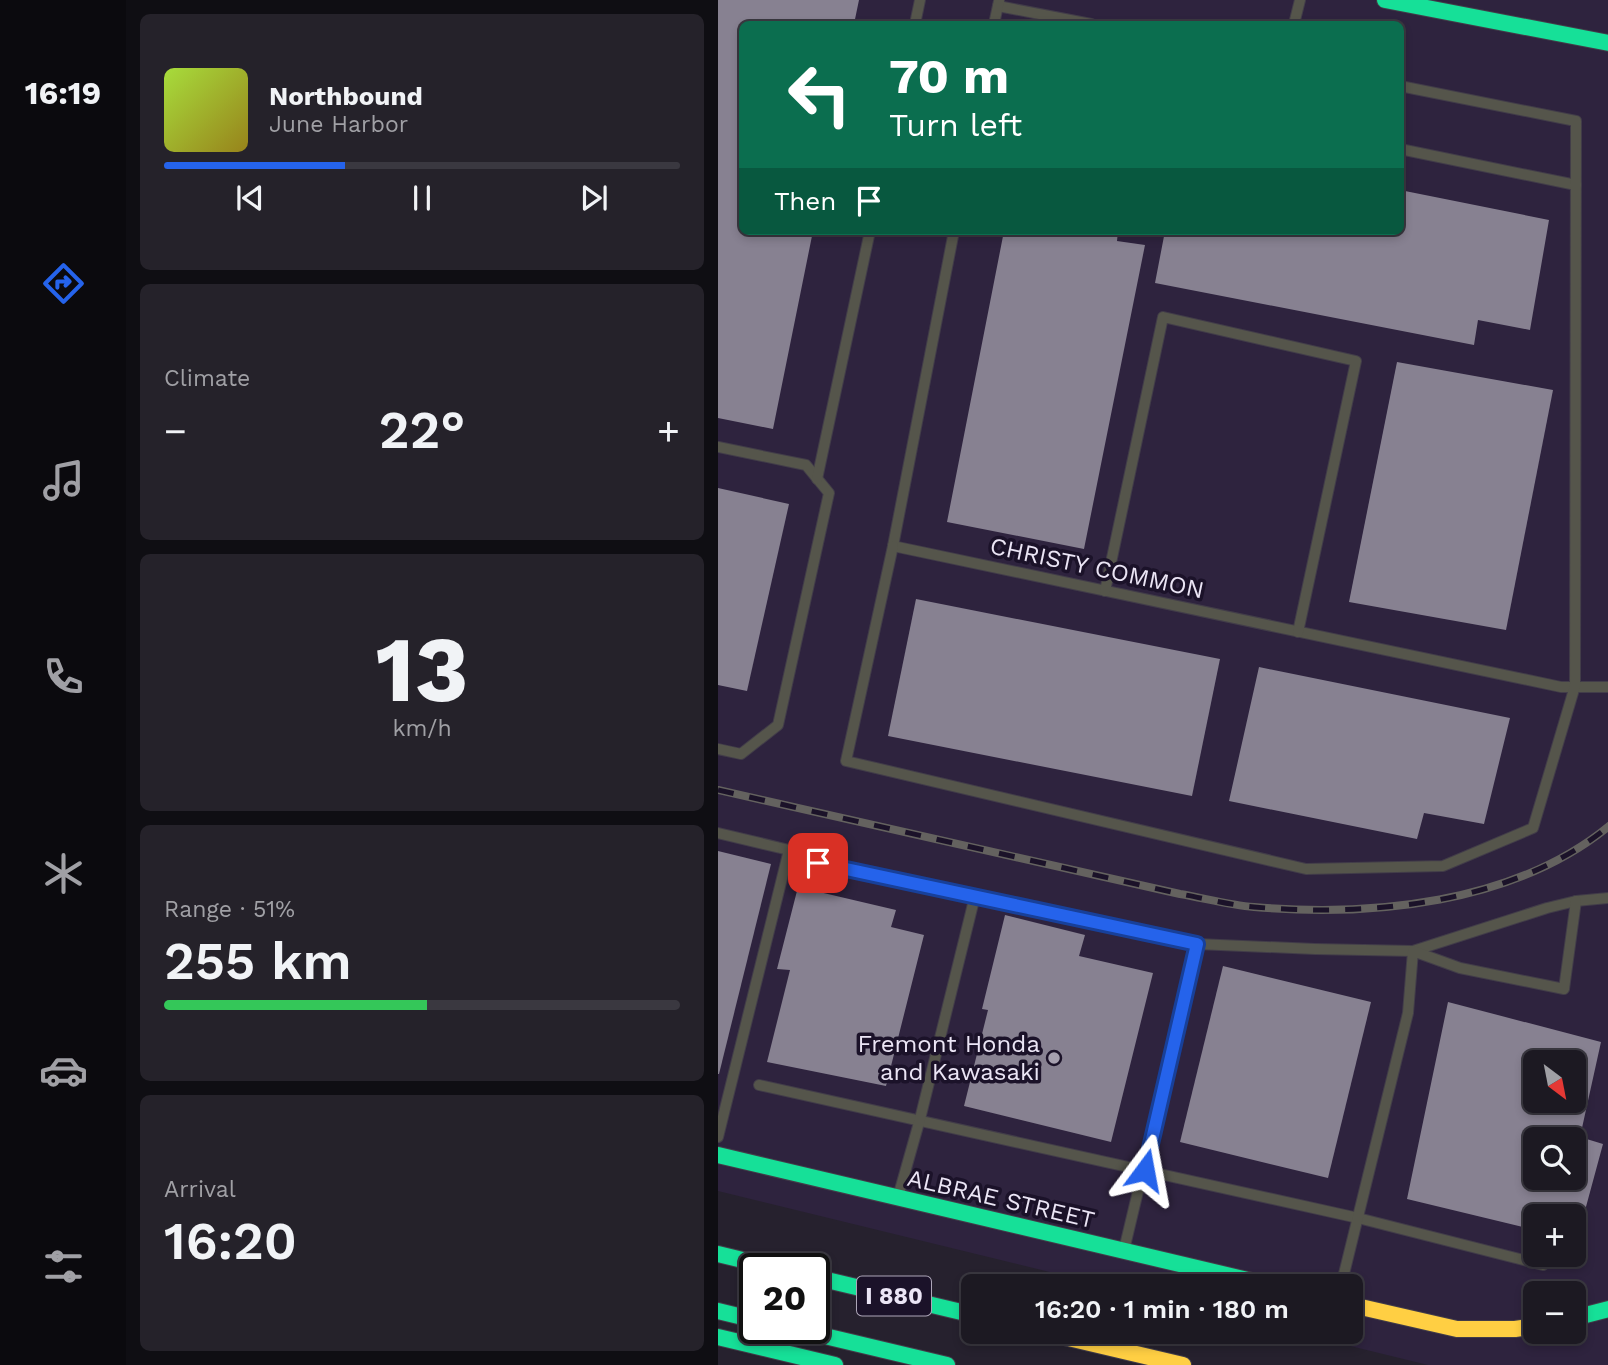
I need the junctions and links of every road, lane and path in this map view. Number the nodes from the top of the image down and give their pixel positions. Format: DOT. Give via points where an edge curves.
graph roads {
  1 [pos="920,0"];
  2 [pos="1300,0"];
  3 [pos="1385,0"];
  4 [pos="998,3"];
  5 [pos="916,21"];
  6 [pos="995,21"];
  7 [pos="1078,21"];
  8 [pos="1295,21"];
  9 [pos="1609,43"];
  10 [pos="1404,87"];
  11 [pos="1404,150"];
  12 [pos="1576,185"];
  13 [pos="869,235"];
  14 [pos="953,235"];
  15 [pos="718,447"];
  16 [pos="817,479"];
  17 [pos="893,546"];
  18 [pos="1105,591"];
  19 [pos="1298,632"];
  20 [pos="1575,686"];
  21 [pos="1609,687"];
  22 [pos="718,749"];
  23 [pos="718,833"];
  24 [pos="818,863"];
  25 [pos="975,896"];
  26 [pos="1609,898"];
  27 [pos="1576,901"];
  28 [pos="1197,944"];
  29 [pos="1413,951"];
  30 [pos="759,1085"];
  31 [pos="920,1119"];
  32 [pos="718,1137"];
  33 [pos="718,1156"];
  34 [pos="1145,1170"];
  35 [pos="898,1198"];
  36 [pos="1358,1218"];
  37 [pos="1123,1251"];
  38 [pos="718,1254"];
  39 [pos="739,1259"];
  40 [pos="1523,1260"];
  41 [pos="1222,1274"];
  42 [pos="1344,1274"];
  43 [pos="830,1281"];
  44 [pos="1363,1308"];
  45 [pos="1609,1309"];
  46 [pos="718,1311"];
  47 [pos="961,1312"];
  48 [pos="1586,1315"];
  49 [pos="739,1316"];
  50 [pos="1523,1328"];
  51 [pos="718,1337"];
  52 [pos="830,1337"];
  53 [pos="1094,1344"];
  54 [pos="835,1365"];
  55 [pos="947,1365"];
  56 [pos="1183,1365"];
  1 -- 5 [label="lane"];
  2 -- 8 [label="lane"];
  3 -- 9 [label="main road"];
  4 -- 6 [label="lane"];
  4 -- 7 [label="lane"];
  10 -- 12 [label="lane" via="1576,121"];
  11 -- 12 [label="lane"];
  12 -- 20 [label="lane"];
  13 -- 16 [label="lane"];
  14 -- 17 [label="lane"];
  15 -- 16 [label="lane" via="806,465"];
  16 -- 22 [label="lane" via="829,493 778,724 741,754"];
  17 -- 18 [label="lane, CHRISTY COMMON"];
  17 -- 20 [label="lane" via="846,761 1306,869 1443,866 1533,828"];
  18 -- 19 [label="lane, CHRISTY COMMON"];
  18 -- 19 [label="lane" via="1163,317 1356,361"];
  19 -- 20 [label="lane, CHRISTY COMMON" via="1561,687"];
  20 -- 21 [label="lane, CHRISTY COMMON"];
  23 -- 32 [label="lane" via="789,850"];
  24 -- 25 [label="lane"];
  25 -- 28 [label="lane"];
  25 -- 31 [label="lane"];
  26 -- 27 [label="lane"];
  27 -- 29 [label="lane"];
  27 -- 29 [label="lane" via="1564,989 1460,968"];
  28 -- 29 [label="lane"];
  28 -- 34 [label="lane"];
  29 -- 36 [label="lane" via="1409,1013"];
  30 -- 31 [label="lane"];
  31 -- 34 [label="lane"];
  31 -- 35 [label="lane"];
  33 -- 35 [label="main road, ALBRAE STREET"];
  34 -- 36 [label="lane"];
  34 -- 37 [label="lane"];
  35 -- 37 [label="main road, ALBRAE STREET"];
  36 -- 40 [label="lane"];
  36 -- 42 [label="lane"];
  37 -- 41 [label="main road, ALBRAE STREET"];
  38 -- 39 [label="main road"];
  43 -- 47 [label="main road, I 880"];
  44 -- 50 [label="main road" via="1457,1329"];
  45 -- 48 [label="main road"];
  46 -- 49 [label="main road"];
  51 -- 54 [label="main road"];
  52 -- 55 [label="main road, I 880"];
  53 -- 56 [label="main road"];
}
